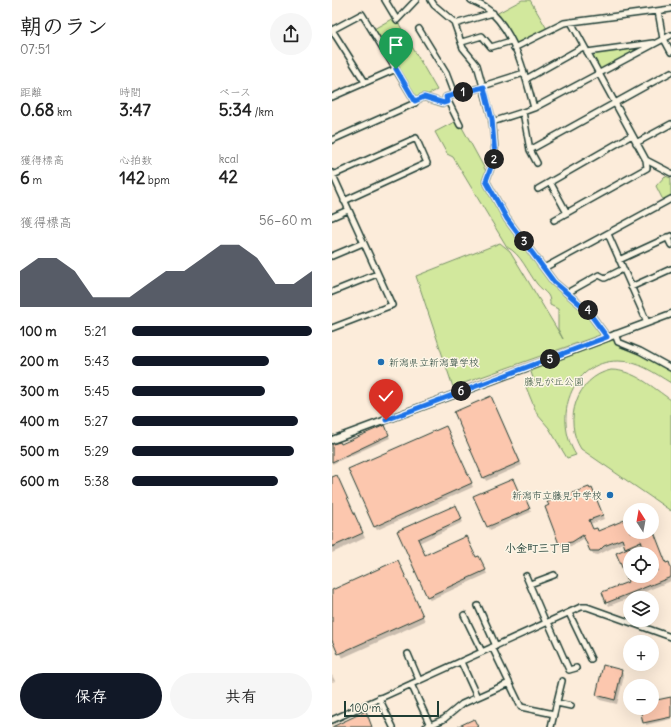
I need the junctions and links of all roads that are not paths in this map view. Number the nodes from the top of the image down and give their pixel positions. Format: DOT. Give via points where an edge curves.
graph roads {
  1 [pos="385,0"];
  2 [pos="416,0"];
  3 [pos="431,0"];
  4 [pos="471,0"];
  5 [pos="671,9"];
  6 [pos="658,11"];
  7 [pos="493,13"];
  8 [pos="571,22"];
  9 [pos="455,24"];
  10 [pos="419,29"];
  11 [pos="332,30"];
  12 [pos="671,35"];
  13 [pos="664,39"];
  14 [pos="510,41"];
  15 [pos="462,42"];
  16 [pos="658,42"];
  17 [pos="583,47"];
  18 [pos="514,48"];
  19 [pos="587,52"];
  20 [pos="671,52"];
  21 [pos="396,69"];
  22 [pos="671,72"];
  23 [pos="524,73"];
  24 [pos="599,75"];
  25 [pos="526,79"];
  26 [pos="365,82"];
  27 [pos="483,86"];
  28 [pos="454,94"];
  29 [pos="333,96"];
  30 [pos="415,101"];
  31 [pos="447,102"];
  32 [pos="614,103"];
  33 [pos="534,108"];
  34 [pos="523,112"];
  35 [pos="492,122"];
  36 [pos="671,124"];
  37 [pos="460,125"];
  38 [pos="632,135"];
  39 [pos="332,140"];
  40 [pos="636,142"];
  41 [pos="530,150"];
  42 [pos="646,160"];
  43 [pos="537,163"];
  44 [pos="671,173"];
  45 [pos="333,177"];
  46 [pos="550,182"];
  47 [pos="538,188"];
  48 [pos="671,199"];
  49 [pos="344,201"];
  50 [pos="348,210"];
  51 [pos="567,213"];
  52 [pos="332,217"];
  53 [pos="554,220"];
  54 [pos="608,234"];
  55 [pos="669,236"];
  56 [pos="363,243"];
  57 [pos="671,245"];
  58 [pos="332,256"];
  59 [pos="619,260"];
  60 [pos="544,268"];
  61 [pos="623,269"];
  62 [pos="671,269"];
  63 [pos="377,274"];
  64 [pos="631,287"];
  65 [pos="332,292"];
  66 [pos="567,293"];
  67 [pos="669,316"];
  68 [pos="647,322"];
  69 [pos="332,328"];
  70 [pos="615,334"];
  71 [pos="607,337"];
  72 [pos="671,368"];
  73 [pos="332,440"];
  74 [pos="554,575"];
  75 [pos="526,576"];
  76 [pos="530,584"];
  77 [pos="478,606"];
  78 [pos="569,613"];
  79 [pos="464,615"];
  80 [pos="547,623"];
  81 [pos="671,637"];
  82 [pos="494,647"];
  83 [pos="482,652"];
  84 [pos="408,654"];
  85 [pos="591,659"];
  86 [pos="461,662"];
  87 [pos="576,668"];
  88 [pos="419,680"];
  89 [pos="562,681"];
  90 [pos="509,682"];
  91 [pos="412,684"];
  92 [pos="477,697"];
  93 [pos="379,698"];
  94 [pos="557,703"];
  95 [pos="571,706"];
  96 [pos="554,714"];
  97 [pos="332,720"];
  98 [pos="428,726"];
  99 [pos="393,727"];
  100 [pos="551,727"];
  1 -- 2 [label="street" via="396,20"];
  3 -- 9 [label="street"];
  4 -- 7 [label="street"];
  5 -- 6 [label="street"];
  6 -- 8 [label="street"];
  6 -- 13 [label="street"];
  7 -- 9 [label="street"];
  7 -- 14 [label="street"];
  8 -- 17 [label="street"];
  8 -- 18 [label="street"];
  9 -- 15 [label="street"];
  10 -- 28 [label="street" via="446,73"];
  11 -- 21 [label="street" via="362,14"];
  11 -- 26 [label="street"];
  12 -- 13 [label="street"];
  13 -- 16 [label="street"];
  13 -- 20 [label="street"];
  14 -- 15 [label="street" via="491,48 482,36"];
  14 -- 18 [label="street"];
  15 -- 27 [label="street" via="463,48 477,65"];
  16 -- 19 [label="street"];
  16 -- 24 [label="street"];
  17 -- 19 [label="street"];
  17 -- 25 [label="street"];
  18 -- 23 [label="street"];
  19 -- 24 [label="street"];
  21 -- 26 [label="street"];
  21 -- 30 [label="street"];
  22 -- 32 [label="street"];
  23 -- 25 [label="street"];
  23 -- 27 [label="street"];
  24 -- 32 [label="street"];
  24 -- 33 [label="street"];
  25 -- 33 [label="street"];
  26 -- 29 [label="street"];
  27 -- 28 [label="street"];
  27 -- 35 [label="street"];
  28 -- 31 [label="street" via="446,97"];
  30 -- 31 [label="street" via="424,97"];
  30 -- 39 [label="street"];
  31 -- 37 [label="street"];
  32 -- 38 [label="street"];
  32 -- 41 [label="street"];
  33 -- 34 [label="street"];
  34 -- 35 [label="street"];
  34 -- 41 [label="street"];
  35 -- 60 [label="street" via="495,156 486,181 507,219"];
  36 -- 40 [label="street"];
  38 -- 40 [label="street"];
  38 -- 46 [label="street"];
  40 -- 42 [label="street"];
  41 -- 43 [label="street"];
  42 -- 44 [label="street"];
  42 -- 51 [label="street" via="647,168"];
  45 -- 49 [label="street"];
  45 -- 49 [label="street" via="416,138 427,163"];
  46 -- 47 [label="street"];
  46 -- 51 [label="street"];
  48 -- 54 [label="street"];
  49 -- 50 [label="street"];
  50 -- 52 [label="street"];
  50 -- 56 [label="street"];
  51 -- 53 [label="street"];
  54 -- 59 [label="street"];
  54 -- 60 [label="street"];
  55 -- 57 [label="street"];
  55 -- 59 [label="street"];
  56 -- 58 [label="street"];
  56 -- 63 [label="street"];
  59 -- 61 [label="street"];
  60 -- 66 [label="street" via="554,282"];
  61 -- 64 [label="street"];
  61 -- 66 [label="street" via="605,278 599,275"];
  62 -- 64 [label="street"];
  63 -- 65 [label="street"];
  63 -- 69 [label="street" via="392,305"];
  64 -- 68 [label="street"];
  66 -- 71 [label="street" via="587,310"];
  67 -- 68 [label="street"];
  68 -- 70 [label="street"];
  70 -- 71 [label="street"];
  70 -- 72 [label="street" via="618,342"];
  71 -- 73 [label="street"];
  74 -- 76 [label="street"];
  75 -- 76 [label="street"];
  76 -- 80 [label="street"];
  77 -- 82 [label="street"];
  78 -- 80 [label="street"];
  78 -- 81 [label="street" via="587,607"];
  78 -- 85 [label="street"];
  79 -- 83 [label="street"];
  80 -- 82 [label="street"];
  80 -- 87 [label="street" via="570,670"];
  82 -- 83 [label="street"];
  82 -- 90 [label="street"];
  83 -- 86 [label="street"];
  84 -- 88 [label="street"];
  86 -- 88 [label="street"];
  86 -- 92 [label="street"];
  88 -- 91 [label="street"];
  89 -- 94 [label="street"];
  90 -- 92 [label="street"];
  90 -- 96 [label="street" via="521,707"];
  91 -- 93 [label="street"];
  91 -- 98 [label="street"];
  92 -- 98 [label="street" via="462,704 444,719"];
  93 -- 97 [label="street"];
  93 -- 99 [label="street"];
  94 -- 95 [label="street"];
  94 -- 96 [label="street"];
  96 -- 100 [label="street"];
}
